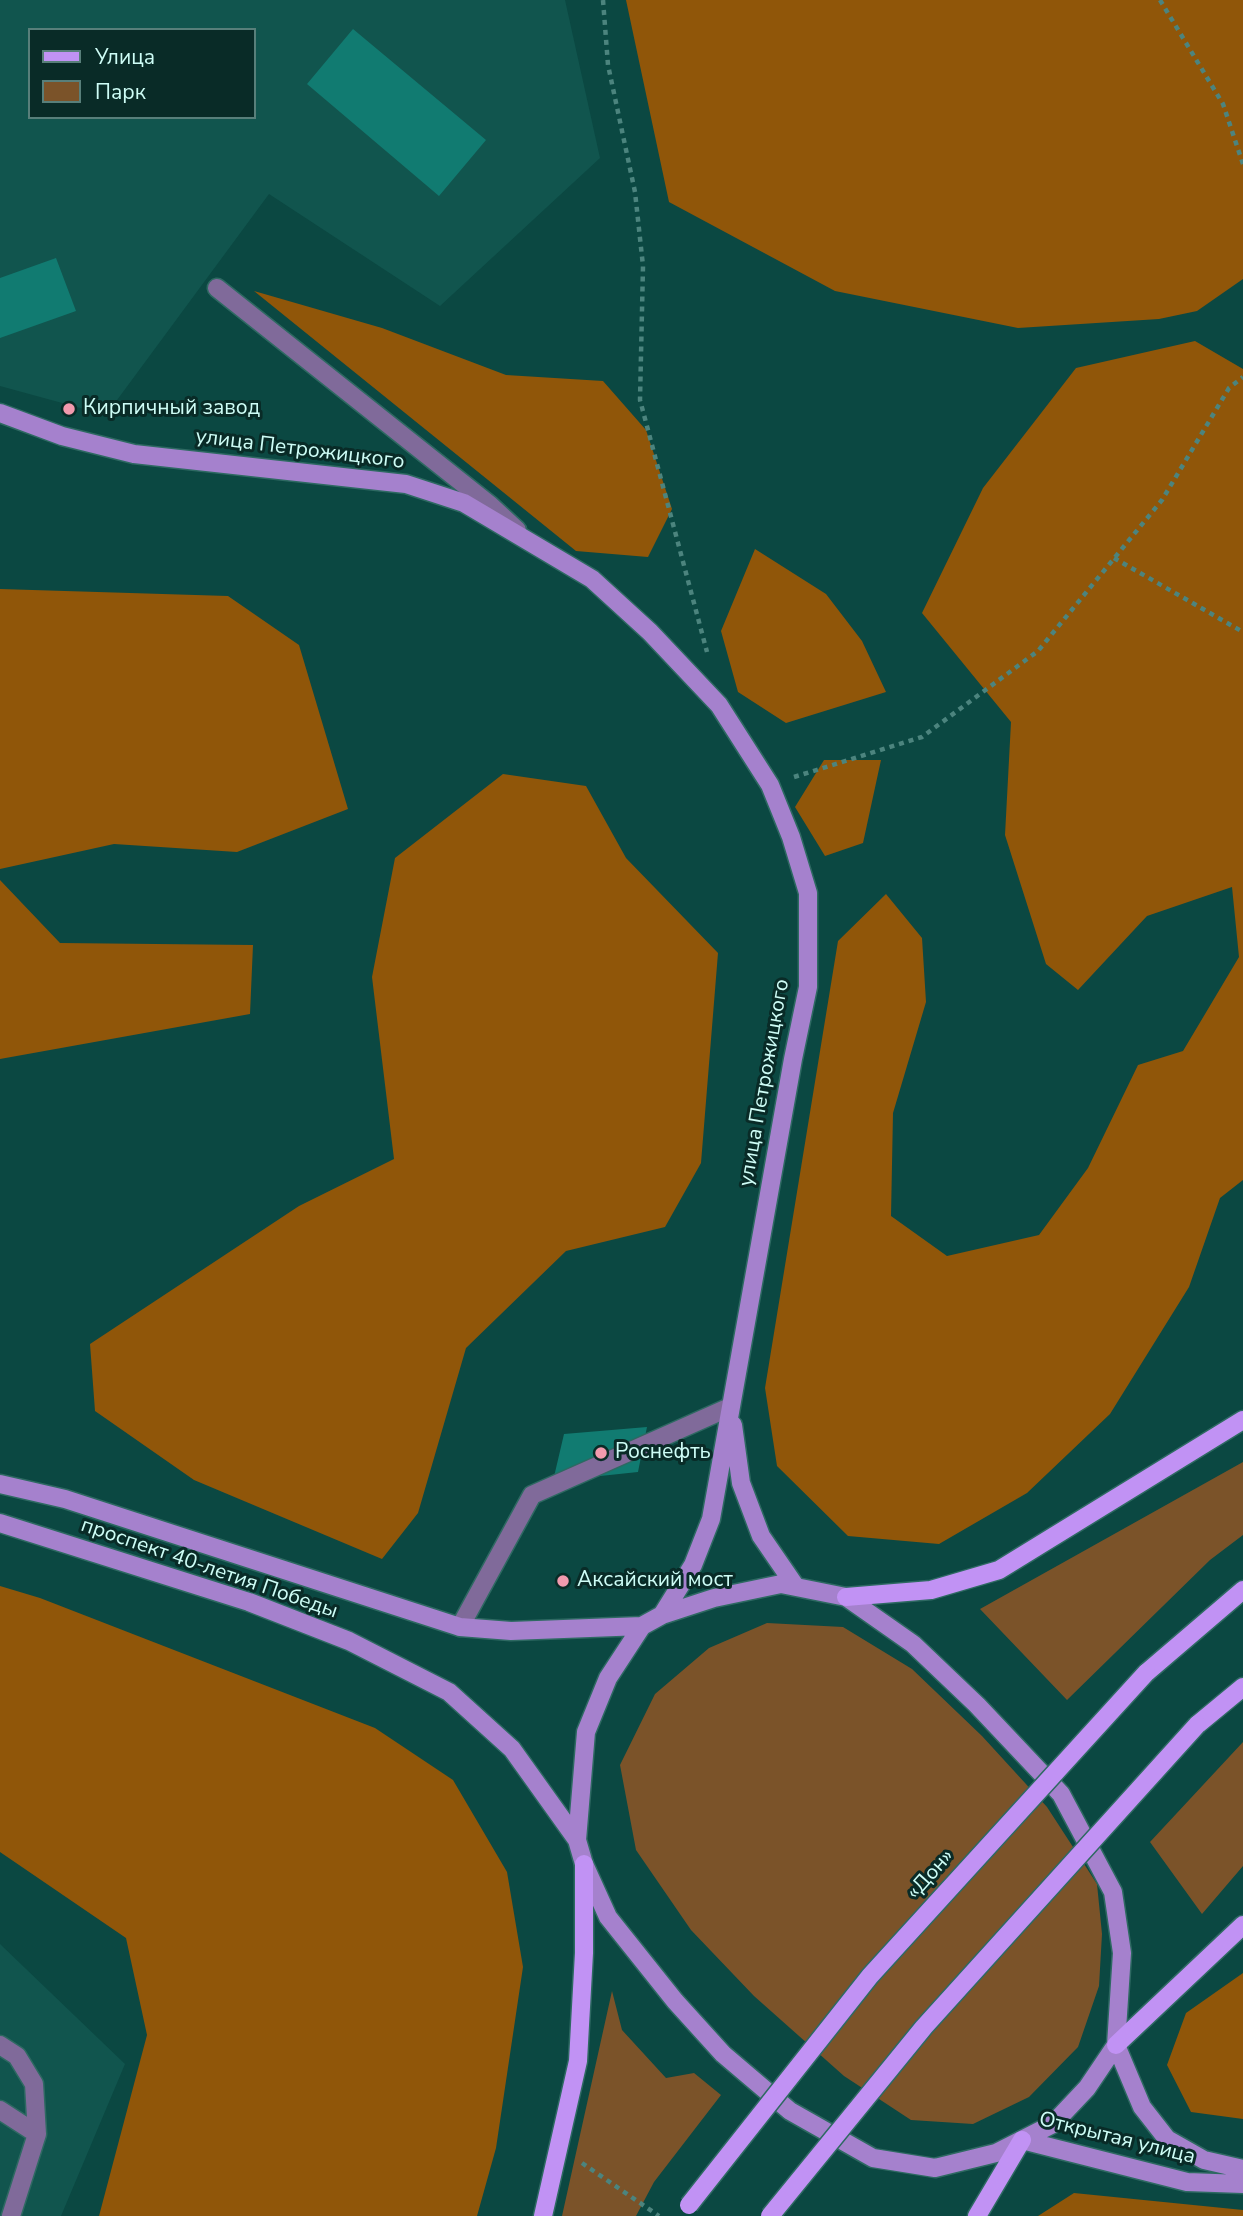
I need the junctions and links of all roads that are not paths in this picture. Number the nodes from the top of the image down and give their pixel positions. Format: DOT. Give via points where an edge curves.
graph roads {
  1 [pos="218,288"];
  2 [pos="0,413"];
  3 [pos="523,536"];
  4 [pos="730,1408"];
  5 [pos="1243,1420"];
  6 [pos="0,1484"];
  7 [pos="0,1523"];
  8 [pos="796,1587"];
  9 [pos="1243,1590"];
  10 [pos="846,1597"];
  11 [pos="662,1615"];
  12 [pos="642,1626"];
  13 [pos="460,1627"];
  14 [pos="1243,1687"];
  15 [pos="578,1840"];
  16 [pos="584,1864"];
  17 [pos="1243,1925"];
  18 [pos="0,2045"];
  19 [pos="1116,2045"];
  20 [pos="0,2110"];
  21 [pos="37,2134"];
  22 [pos="1022,2140"];
  23 [pos="1243,2169"];
  24 [pos="1243,2184"];
  25 [pos="685,2211"];
  26 [pos="11,2216"];
  27 [pos="543,2216"];
  28 [pos="770,2216"];
  29 [pos="977,2216"];
  1 -- 3 [label="lane"];
  2 -- 3 [label="main road, улица Петрожицкого" via="62,436 134,454 406,484 464,502"];
  3 -- 4 [label="main road, улица Петрожицкого" via="592,579 719,705 770,785 808,893 808,987"];
  4 -- 8 [label="main road, улица Петрожицкого" via="741,1483 761,1536"];
  4 -- 11 [label="main road, улица Петрожицкого" via="711,1519 693,1565"];
  4 -- 13 [label="lane" via="532,1495"];
  5 -- 10 [label="main road" via="999,1570 931,1590"];
  6 -- 13 [label="main road, проспект 40-летия Победы" via="65,1499"];
  7 -- 15 [label="main road, проспект 40-летия Победы" via="249,1602 349,1642 449,1692 512,1749"];
  8 -- 10 [label="main road"];
  8 -- 11 [label="main road" via="781,1584"];
  9 -- 25 [label="main road, «Дон», bridge" via="1146,1674 870,1976"];
  10 -- 19 [label="main road" via="913,1644 1061,1794 1113,1892 1122,1953"];
  11 -- 12 [label="main road"];
  12 -- 13 [label="main road, проспект 40-летия Победы" via="511,1631"];
  12 -- 15 [label="main road" via="608,1678 586,1732"];
  14 -- 28 [label="main road, bridge" via="1197,1725 925,2027"];
  15 -- 16 [label="main road"];
  16 -- 22 [label="main road" via="608,1917 675,2001 723,2054 790,2111 873,2158 935,2168 996,2153"];
  16 -- 27 [label="main road" via="578,2061"];
  17 -- 19 [label="main road"];
  18 -- 21 [label="lane" via="17,2056 34,2084"];
  19 -- 22 [label="main road" via="1087,2088 1053,2124"];
  19 -- 23 [label="main road, Открытая улица" via="1142,2107 1167,2138 1204,2160"];
  20 -- 21 [label="lane"];
  21 -- 26 [label="lane"];
  22 -- 24 [label="main road, Открытая улица" via="1187,2182"];
  22 -- 29 [label="main road"];
}
